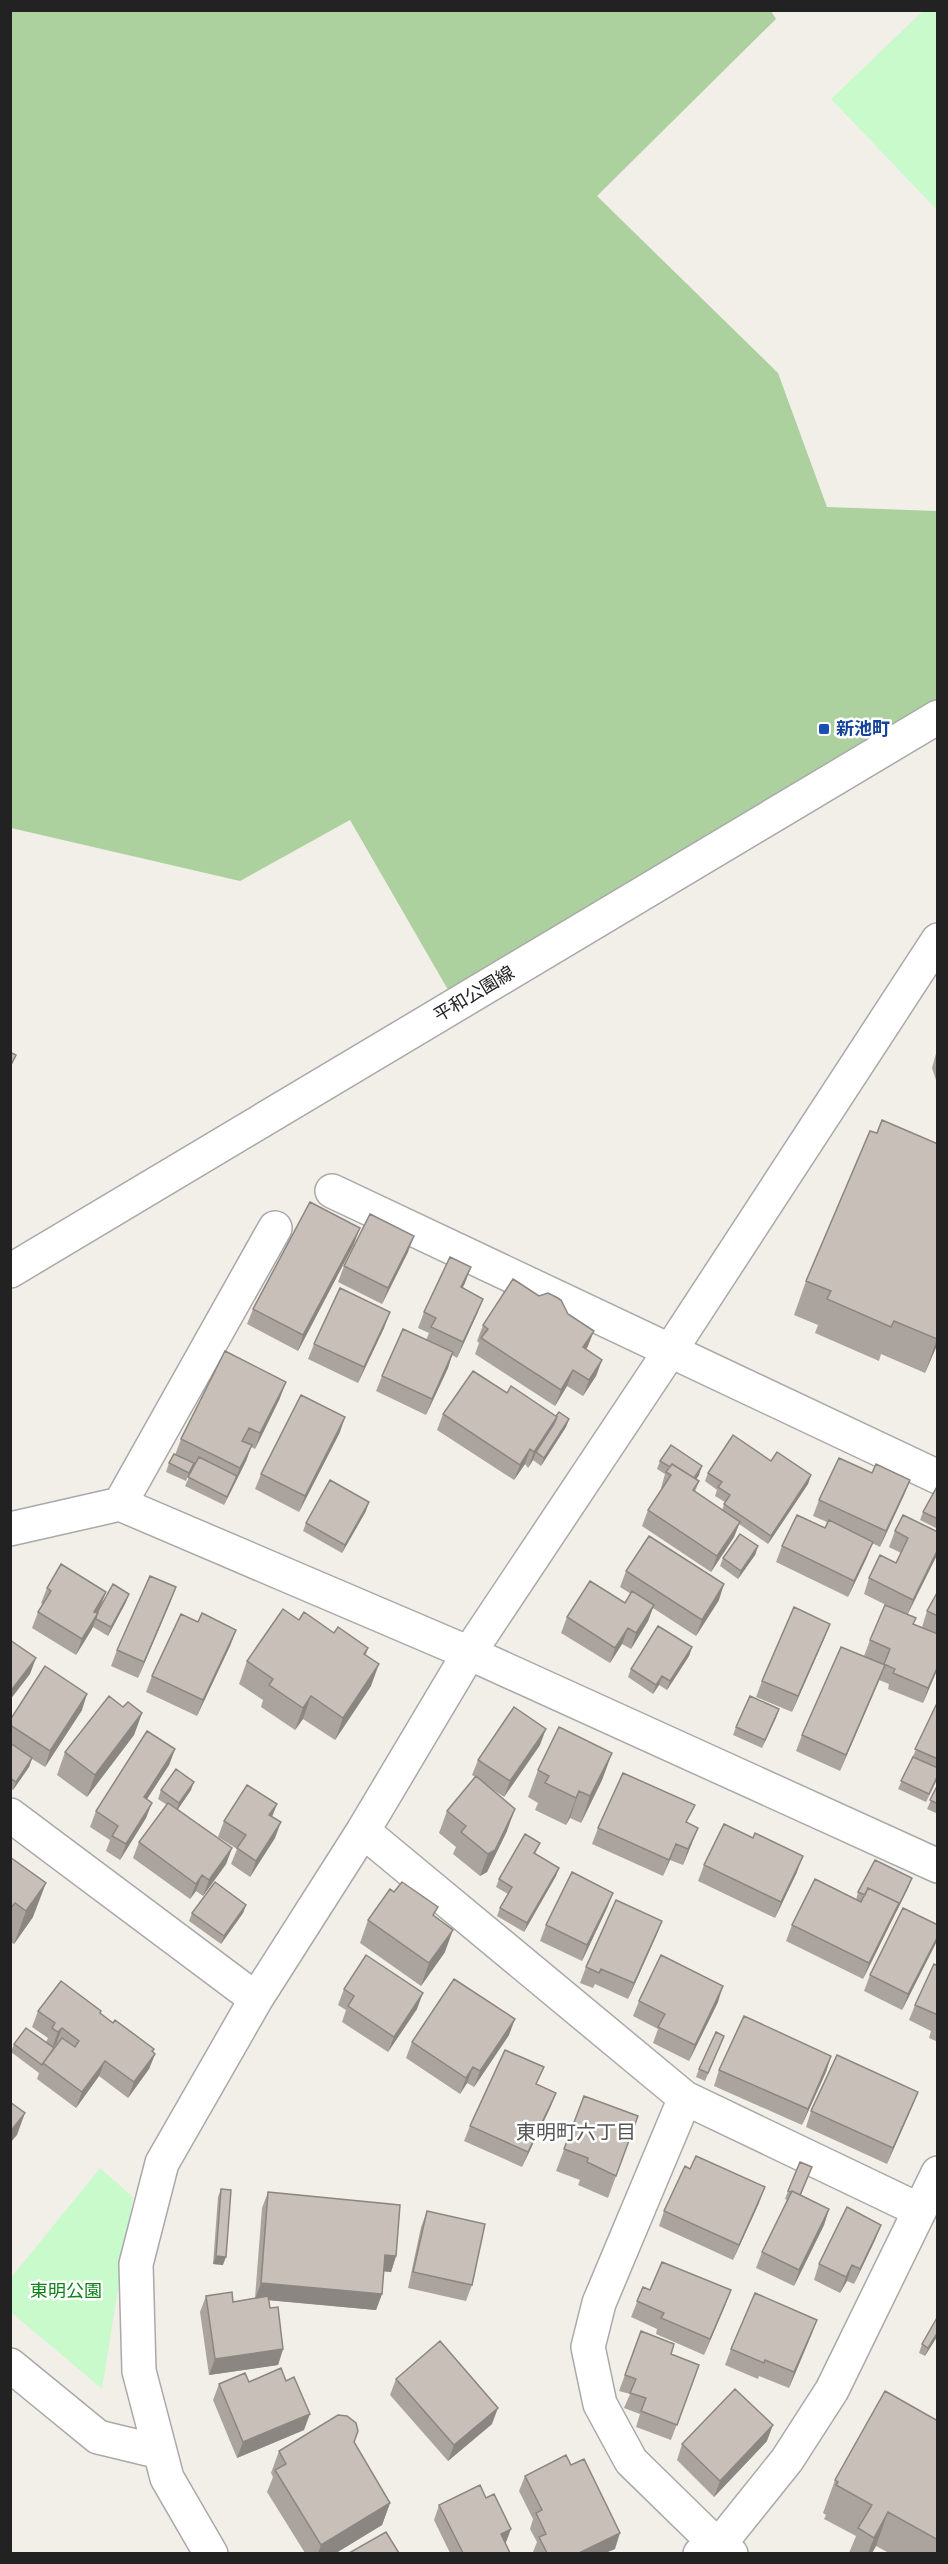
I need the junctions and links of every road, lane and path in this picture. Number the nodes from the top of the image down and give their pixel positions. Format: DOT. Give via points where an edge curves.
graph roads {
  1 [pos="938,717"];
  2 [pos="938,940"];
  3 [pos="333,1191"];
  4 [pos="275,1228"];
  5 [pos="10,1271"];
  6 [pos="670,1351"];
  7 [pos="938,1477"];
  8 [pos="120,1503"];
  9 [pos="10,1529"];
  10 [pos="469,1653"];
  11 [pos="10,1815"];
  12 [pos="363,1831"];
  13 [pos="938,1866"];
  14 [pos="256,1999"];
  15 [pos="685,2098"];
  16 [pos="938,2173"];
  17 [pos="919,2210"];
  18 [pos="10,2365"];
  19 [pos="160,2452"];
  20 [pos="716,2551"];
  21 [pos="211,2553"];
  1 -- 5 [label="street, 平和公園線"];
  2 -- 6 [label="street"];
  3 -- 6 [label="street"];
  4 -- 8 [label="street"];
  6 -- 7 [label="street"];
  6 -- 10 [label="street"];
  8 -- 9 [label="street"];
  8 -- 10 [label="street"];
  10 -- 12 [label="street"];
  10 -- 13 [label="street"];
  11 -- 14 [label="street"];
  12 -- 14 [label="street"];
  12 -- 15 [label="street"];
  14 -- 19 [label="street" via="162,2163 136,2264 139,2371"];
  15 -- 17 [label="street"];
  15 -- 20 [label="street" via="599,2303 588,2347 600,2404 631,2461"];
  16 -- 17 [label="street"];
  17 -- 20 [label="street" via="832,2390 788,2460"];
  18 -- 19 [label="street" via="98,2437"];
  19 -- 21 [label="street" via="167,2478"];
}
